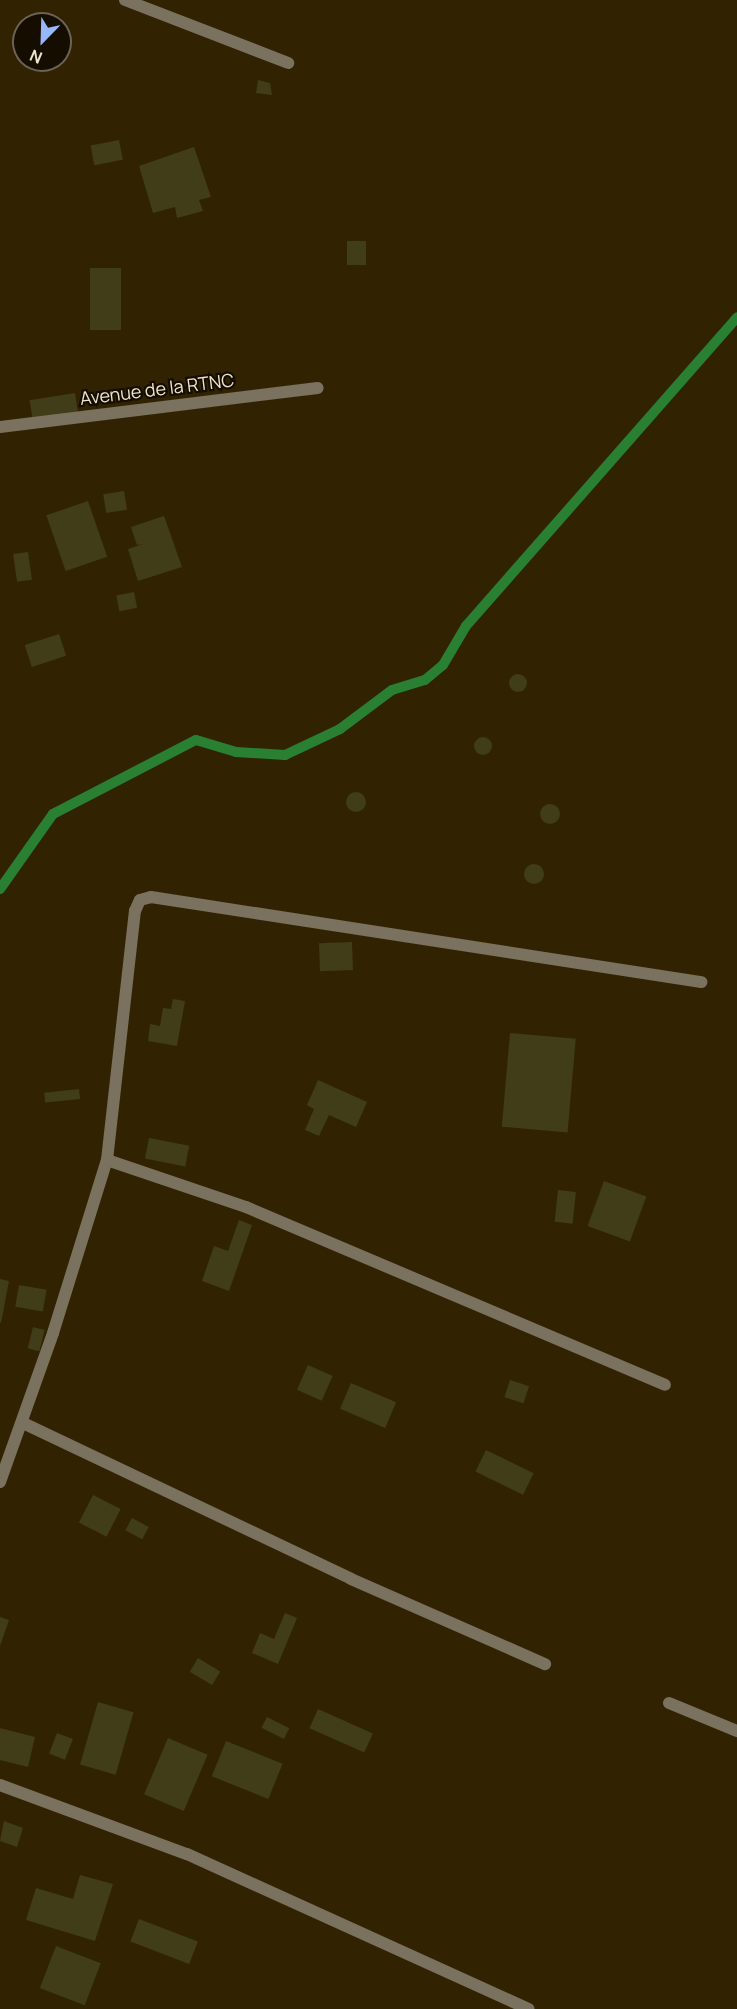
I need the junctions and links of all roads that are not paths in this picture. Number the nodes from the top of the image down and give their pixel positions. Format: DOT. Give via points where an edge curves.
graph roads {
  1 [pos="125,0"];
  2 [pos="288,63"];
  3 [pos="318,388"];
  4 [pos="0,427"];
  5 [pos="702,982"];
  6 [pos="107,1160"];
  7 [pos="665,1385"];
  8 [pos="23,1423"];
  9 [pos="0,1482"];
  10 [pos="545,1664"];
  11 [pos="669,1703"];
  12 [pos="737,1731"];
  13 [pos="0,1785"];
  14 [pos="528,2009"];
  1 -- 2 [label="street"];
  3 -- 4 [label="street, Avenue de la RTNC"];
  5 -- 6 [label="street" via="151,897 140,900 135,911"];
  6 -- 7 [label="street" via="246,1207"];
  6 -- 8 [label="street"];
  8 -- 9 [label="street"];
  8 -- 10 [label="street" via="351,1579"];
  11 -- 12 [label="street"];
  13 -- 14 [label="street" via="188,1854"];
}
